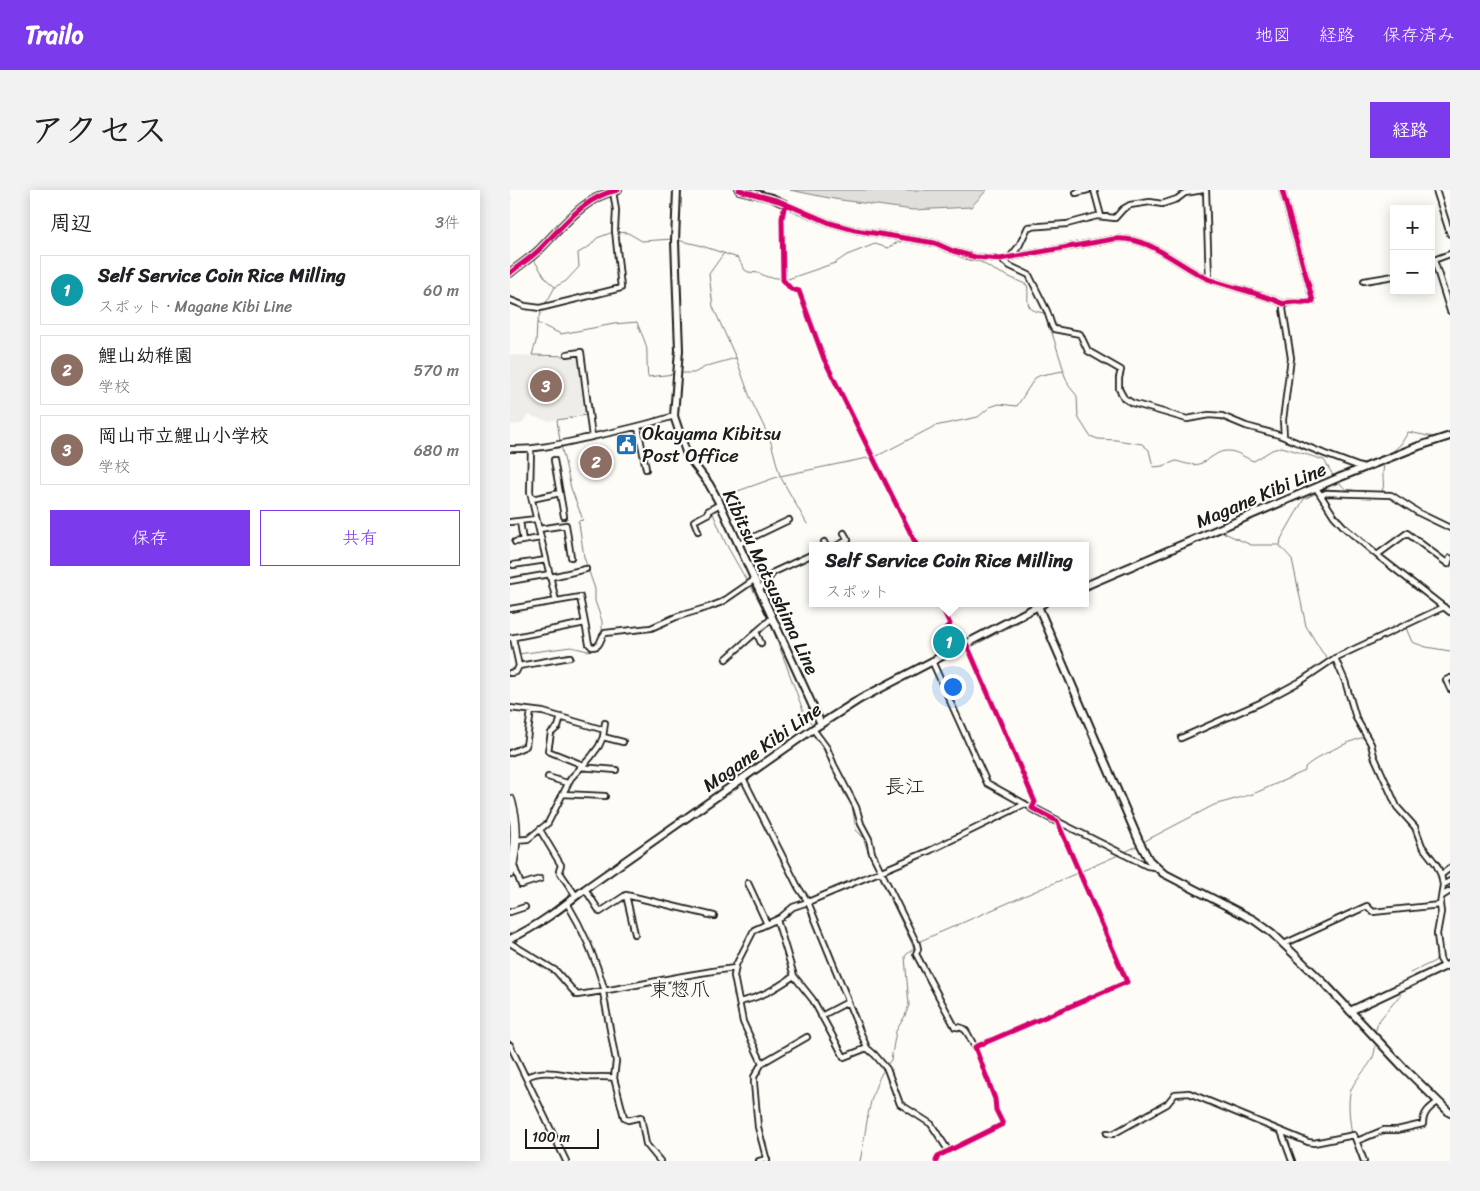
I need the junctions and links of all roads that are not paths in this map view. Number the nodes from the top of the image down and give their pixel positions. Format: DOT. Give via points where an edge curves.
graph roads {
  1 [pos="677,190"];
  2 [pos="739,190"];
  3 [pos="1088,190"];
  4 [pos="1094,190"];
  5 [pos="1204,190"];
  6 [pos="1282,190"];
  7 [pos="1436,190"];
  8 [pos="611,191"];
  9 [pos="1076,193"];
  10 [pos="786,204"];
  11 [pos="1101,216"];
  12 [pos="1450,234"];
  13 [pos="1450,254"];
  14 [pos="1010,257"];
  15 [pos="1000,259"];
  16 [pos="1435,259"];
  17 [pos="1435,266"];
  18 [pos="510,273"];
  19 [pos="1390,277"];
  20 [pos="1209,279"];
  21 [pos="1364,281"];
  22 [pos="510,300"];
  23 [pos="1284,304"];
  24 [pos="1450,311"];
  25 [pos="567,354"];
  26 [pos="674,416"];
  27 [pos="638,427"];
  28 [pos="1450,436"];
  29 [pos="592,437"];
  30 [pos="1284,437"];
  31 [pos="531,448"];
  32 [pos="510,449"];
  33 [pos="554,460"];
  34 [pos="1363,468"];
  35 [pos="646,469"];
  36 [pos="1319,492"];
  37 [pos="560,493"];
  38 [pos="532,499"];
  39 [pos="720,504"];
  40 [pos="564,516"];
  41 [pos="536,519"];
  42 [pos="789,520"];
  43 [pos="520,521"];
  44 [pos="510,522"];
  45 [pos="1450,528"];
  46 [pos="539,529"];
  47 [pos="698,531"];
  48 [pos="844,533"];
  49 [pos="541,538"];
  50 [pos="523,541"];
  51 [pos="515,542"];
  52 [pos="844,542"];
  53 [pos="739,544"];
  54 [pos="1377,555"];
  55 [pos="809,556"];
  56 [pos="571,557"];
  57 [pos="1450,558"];
  58 [pos="546,560"];
  59 [pos="513,566"];
  60 [pos="586,569"];
  61 [pos="550,575"];
  62 [pos="754,580"];
  63 [pos="510,581"];
  64 [pos="1089,584"];
  65 [pos="759,590"];
  66 [pos="556,601"];
  67 [pos="1037,607"];
  68 [pos="1042,607"];
  69 [pos="1444,607"];
  70 [pos="510,609"];
  71 [pos="1450,612"];
  72 [pos="772,618"];
  73 [pos="585,623"];
  74 [pos="756,632"];
  75 [pos="511,638"];
  76 [pos="761,643"];
  77 [pos="570,657"];
  78 [pos="726,659"];
  79 [pos="1334,660"];
  80 [pos="932,661"];
  81 [pos="518,666"];
  82 [pos="510,674"];
  83 [pos="1450,678"];
  84 [pos="1450,689"];
  85 [pos="510,708"];
  86 [pos="531,711"];
  87 [pos="561,717"];
  88 [pos="605,723"];
  89 [pos="820,724"];
  90 [pos="601,729"];
  91 [pos="813,729"];
  92 [pos="603,738"];
  93 [pos="1181,738"];
  94 [pos="623,742"];
  95 [pos="510,753"];
  96 [pos="582,766"];
  97 [pos="616,770"];
  98 [pos="548,777"];
  99 [pos="743,778"];
  100 [pos="567,783"];
  101 [pos="562,794"];
  102 [pos="605,796"];
  103 [pos="510,800"];
  104 [pos="1025,804"];
  105 [pos="1032,808"];
  106 [pos="1057,821"];
  107 [pos="540,830"];
  108 [pos="515,840"];
  109 [pos="512,862"];
  110 [pos="1155,867"];
  111 [pos="1450,868"];
  112 [pos="881,872"];
  113 [pos="510,873"];
  114 [pos="1441,875"];
  115 [pos="540,879"];
  116 [pos="1450,880"];
  117 [pos="748,882"];
  118 [pos="585,889"];
  119 [pos="1442,890"];
  120 [pos="1450,892"];
  121 [pos="626,895"];
  122 [pos="576,896"];
  123 [pos="808,902"];
  124 [pos="567,903"];
  125 [pos="1438,905"];
  126 [pos="525,907"];
  127 [pos="510,912"];
  128 [pos="714,916"];
  129 [pos="777,920"];
  130 [pos="767,924"];
  131 [pos="635,934"];
  132 [pos="510,939"];
  133 [pos="510,943"];
  134 [pos="1284,944"];
  135 [pos="1448,965"];
  136 [pos="735,968"];
  137 [pos="794,976"];
  138 [pos="604,992"];
  139 [pos="739,1002"];
  140 [pos="848,1002"];
  141 [pos="1350,1011"];
  142 [pos="821,1016"];
  143 [pos="807,1037"];
  144 [pos="510,1045"];
  145 [pos="975,1047"];
  146 [pos="867,1048"];
  147 [pos="762,1063"];
  148 [pos="526,1077"];
  149 [pos="614,1078"];
  150 [pos="1438,1102"];
  151 [pos="1449,1110"];
  152 [pos="1281,1131"];
  153 [pos="1107,1133"];
  154 [pos="1357,1141"];
  155 [pos="948,1150"];
  156 [pos="767,1160"];
  157 [pos="566,1161"];
  158 [pos="660,1161"];
  159 [pos="759,1161"];
  160 [pos="1292,1161"];
  161 [pos="1364,1161"];
  1 -- 26 [label="main road, Kibitsu Matsushima Line" via="675,241 679,350"];
  2 -- 10 [label="main road"];
  3 -- 9 [label="street"];
  4 -- 11 [label="street"];
  5 -- 11 [label="street" via="1185,193 1162,204 1130,205 1116,218"];
  5 -- 20 [label="street"];
  6 -- 23 [label="street" via="1313,301"];
  7 -- 12 [label="street"];
  8 -- 18 [label="main road" via="586,204 538,251"];
  8 -- 22 [label="street" via="616,210 621,288 540,308"];
  10 -- 15 [label="street" via="855,230 928,242 974,257"];
  11 -- 14 [label="street" via="1067,224 1028,227"];
  13 -- 16 [label="street"];
  14 -- 15 [label="street"];
  14 -- 20 [label="street" via="1126,238 1148,245"];
  15 -- 30 [label="street" via="1028,275 1054,329 1080,334 1088,351 1120,370 1119,389 1128,400 1178,418 1219,415"];
  17 -- 24 [label="street"];
  19 -- 21 [label="street"];
  20 -- 23 [label="street"];
  23 -- 30 [label="street" via="1291,362"];
  25 -- 29 [label="street" via="581,352"];
  26 -- 27 [label="street"];
  26 -- 39 [label="main road, Kibitsu Matsushima Line" via="687,455"];
  27 -- 29 [label="street"];
  27 -- 35 [label="street"];
  28 -- 34 [label="main road, Magane Kibi Line"];
  29 -- 31 [label="street"];
  30 -- 34 [label="street"];
  31 -- 32 [label="street"];
  31 -- 38 [label="street"];
  33 -- 37 [label="street"];
  34 -- 36 [label="main road, Magane Kibi Line" via="1335,479"];
  36 -- 45 [label="street" via="1391,495 1418,513"];
  36 -- 54 [label="street" via="1338,521"];
  36 -- 64 [label="main road, Magane Kibi Line"];
  37 -- 38 [label="street"];
  37 -- 40 [label="street"];
  38 -- 41 [label="street"];
  39 -- 47 [label="street" via="694,521"];
  39 -- 53 [label="main road, Kibitsu Matsushima Line"];
  41 -- 43 [label="street"];
  41 -- 46 [label="street"];
  42 -- 53 [label="street"];
  43 -- 44 [label="street"];
  43 -- 50 [label="street"];
  46 -- 49 [label="street"];
  46 -- 56 [label="street" via="566,525"];
  48 -- 52 [label="street" via="848,540"];
  49 -- 50 [label="street"];
  49 -- 58 [label="street"];
  50 -- 51 [label="street"];
  53 -- 62 [label="main road, Kibitsu Matsushima Line"];
  54 -- 57 [label="street" via="1407,534 1448,564"];
  54 -- 69 [label="street"];
  55 -- 65 [label="street" via="774,572"];
  58 -- 59 [label="street"];
  58 -- 61 [label="street"];
  60 -- 61 [label="street"];
  61 -- 63 [label="street"];
  61 -- 66 [label="street"];
  62 -- 65 [label="main road, Kibitsu Matsushima Line"];
  62 -- 73 [label="street" via="722,602 650,628 605,633 596,647 589,644"];
  65 -- 72 [label="main road, Kibitsu Matsushima Line"];
  66 -- 70 [label="street"];
  66 -- 73 [label="street" via="580,597"];
  67 -- 80 [label="main road, Magane Kibi Line"];
  68 -- 110 [label="main road" via="1138,841"];
  69 -- 71 [label="street"];
  69 -- 79 [label="street"];
  72 -- 74 [label="street"];
  72 -- 89 [label="main road, Kibitsu Matsushima Line"];
  73 -- 75 [label="street"];
  74 -- 76 [label="street"];
  74 -- 78 [label="street"];
  75 -- 81 [label="street"];
  77 -- 81 [label="street"];
  79 -- 93 [label="street" via="1290,687"];
  79 -- 114 [label="street" via="1394,802 1415,827 1422,846"];
  80 -- 89 [label="main road, Magane Kibi Line" via="868,694"];
  80 -- 104 [label="street" via="988,783"];
  81 -- 82 [label="street" via="516,672"];
  83 -- 84 [label="street" via="1446,680"];
  85 -- 86 [label="street"];
  86 -- 87 [label="street"];
  86 -- 95 [label="street" via="526,746"];
  87 -- 90 [label="street"];
  87 -- 96 [label="street" via="552,733 548,751"];
  88 -- 92 [label="street"];
  89 -- 91 [label="main road, Magane Kibi Line"];
  91 -- 99 [label="main road, Magane Kibi Line"];
  91 -- 112 [label="street" via="827,748 856,807"];
  92 -- 94 [label="street"];
  92 -- 96 [label="street"];
  96 -- 97 [label="street"];
  96 -- 100 [label="street"];
  98 -- 100 [label="street"];
  99 -- 118 [label="main road, Magane Kibi Line"];
  99 -- 123 [label="street"];
  100 -- 101 [label="street"];
  101 -- 102 [label="street"];
  101 -- 107 [label="street" via="548,823"];
  103 -- 108 [label="highway"];
  104 -- 105 [label="street"];
  104 -- 112 [label="street"];
  105 -- 106 [label="main road"];
  106 -- 110 [label="street"];
  107 -- 108 [label="street" via="528,839"];
  107 -- 122 [label="street" via="561,865 559,871"];
  108 -- 109 [label="highway"];
  109 -- 113 [label="highway"];
  109 -- 115 [label="street" via="521,885"];
  110 -- 134 [label="main road" via="1254,920"];
  111 -- 114 [label="street"];
  112 -- 123 [label="street"];
  112 -- 145 [label="street" via="917,944 916,954 955,1027 965,1029"];
  114 -- 119 [label="street"];
  116 -- 119 [label="street"];
  117 -- 130 [label="street"];
  118 -- 121 [label="street" via="600,912"];
  118 -- 122 [label="main road, Magane Kibi Line"];
  119 -- 120 [label="street"];
  119 -- 125 [label="street"];
  121 -- 128 [label="street"];
  121 -- 131 [label="street"];
  122 -- 124 [label="main road, Magane Kibi Line"];
  123 -- 129 [label="street" via="793,906"];
  123 -- 140 [label="street"];
  124 -- 132 [label="main road, Magane Kibi Line" via="528,931"];
  124 -- 138 [label="street" via="586,939"];
  125 -- 134 [label="street" via="1373,912 1367,906"];
  125 -- 135 [label="street" via="1441,912 1437,934 1440,959"];
  126 -- 127 [label="street"];
  129 -- 130 [label="street"];
  129 -- 137 [label="street"];
  130 -- 136 [label="street" via="752,932"];
  133 -- 138 [label="street" via="556,971 576,995"];
  134 -- 141 [label="main road"];
  135 -- 141 [label="main road"];
  136 -- 138 [label="street"];
  136 -- 139 [label="street"];
  137 -- 139 [label="street" via="771,992"];
  137 -- 142 [label="street"];
  138 -- 149 [label="street" via="616,1060"];
  139 -- 147 [label="street" via="743,1022"];
  140 -- 142 [label="street"];
  140 -- 146 [label="street"];
  141 -- 150 [label="main road"];
  142 -- 146 [label="street" via="844,1057"];
  143 -- 147 [label="street"];
  144 -- 148 [label="street"];
  146 -- 155 [label="street" via="887,1069 900,1104 931,1124"];
  147 -- 156 [label="street" via="754,1083 758,1127"];
  148 -- 149 [label="street" via="544,1072"];
  148 -- 157 [label="street"];
  149 -- 158 [label="street" via="624,1117 628,1120 640,1117 646,1144"];
  150 -- 151 [label="main road"];
  150 -- 154 [label="street" via="1427,1110 1423,1124 1384,1130"];
  152 -- 153 [label="street" via="1189,1093 1175,1094 1167,1104 1113,1134"];
  152 -- 154 [label="street" via="1314,1143 1352,1135"];
  152 -- 160 [label="street"];
  154 -- 161 [label="street"];
  156 -- 159 [label="street"];
}
